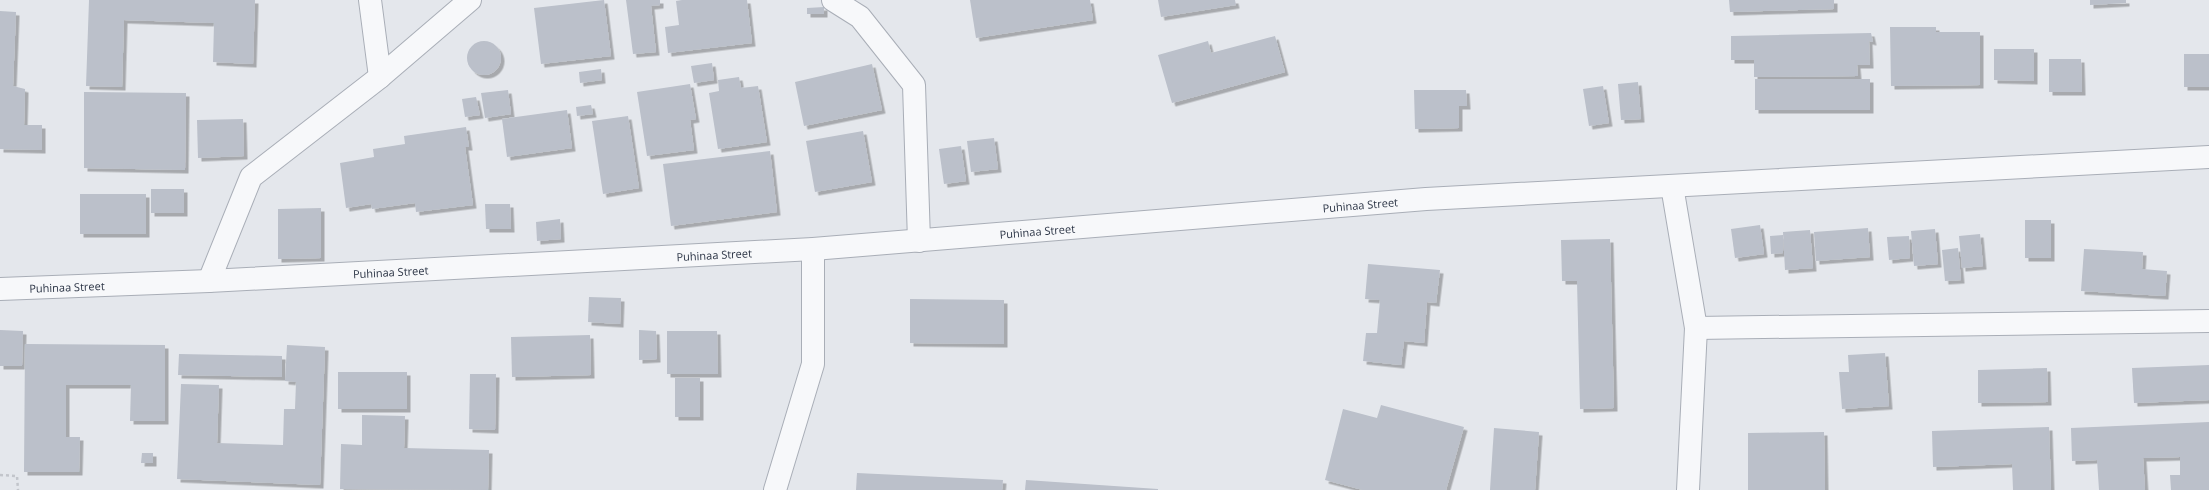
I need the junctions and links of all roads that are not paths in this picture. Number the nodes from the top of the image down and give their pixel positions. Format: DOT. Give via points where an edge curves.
graph roads {
  1 [pos="370,0"];
  2 [pos="470,0"];
  3 [pos="833,0"];
  4 [pos="380,77"];
  5 [pos="2209,157"];
  6 [pos="1672,186"];
  7 [pos="919,240"];
  8 [pos="813,249"];
  9 [pos="209,281"];
  10 [pos="0,289"];
  11 [pos="2209,321"];
  12 [pos="1696,328"];
  13 [pos="775,490"];
  14 [pos="1688,490"];
  1 -- 4 [label="street"];
  2 -- 4 [label="street"];
  3 -- 7 [label="street" via="860,17 914,85"];
  4 -- 9 [label="street" via="251,177"];
  5 -- 6 [label="street, Puhinaa Street"];
  6 -- 7 [label="street, Puhinaa Street" via="1426,199"];
  6 -- 12 [label="street"];
  7 -- 8 [label="street, Puhinaa Street"];
  8 -- 9 [label="street, Puhinaa Street"];
  8 -- 13 [label="street" via="813,364"];
  9 -- 10 [label="street, Puhinaa Street"];
  11 -- 12 [label="street"];
  12 -- 14 [label="street"];
}
